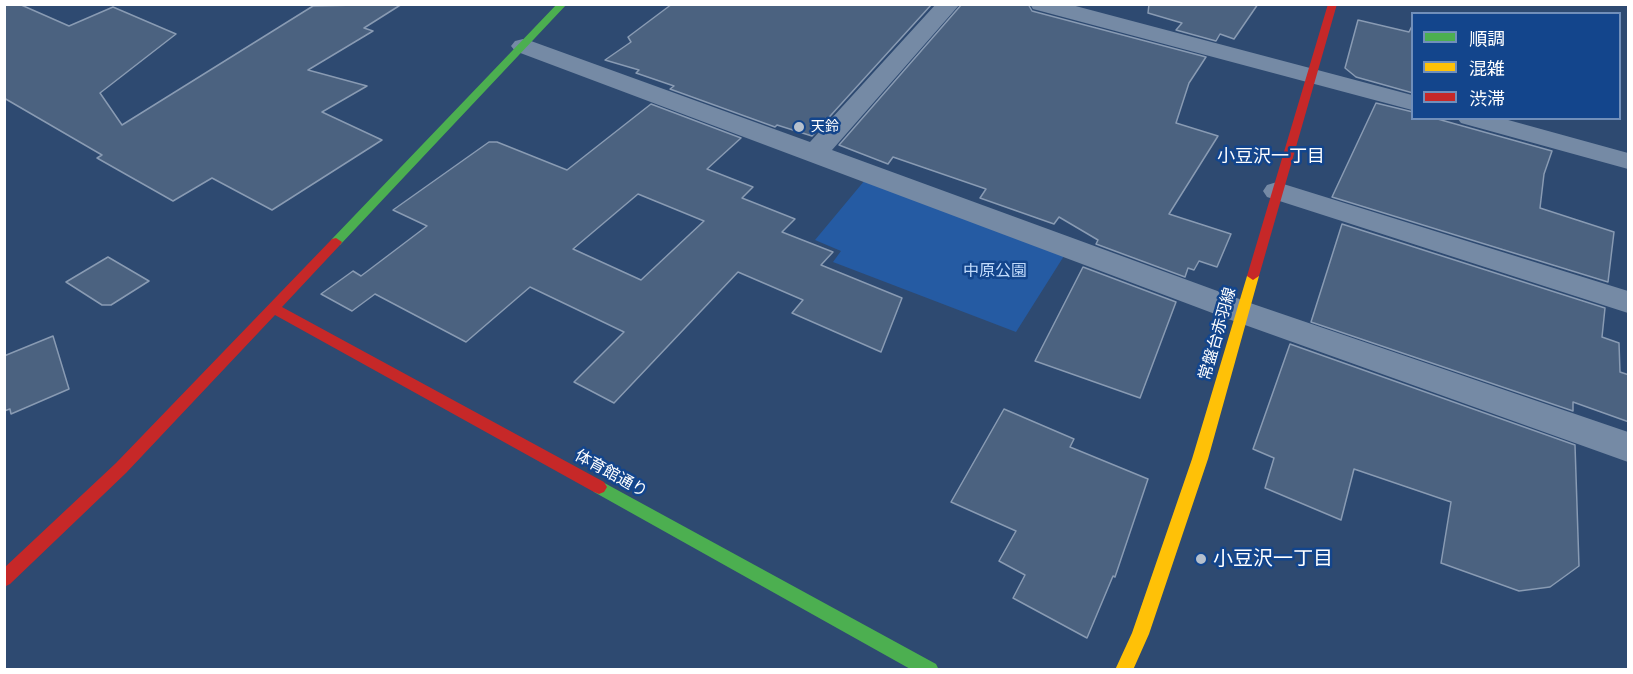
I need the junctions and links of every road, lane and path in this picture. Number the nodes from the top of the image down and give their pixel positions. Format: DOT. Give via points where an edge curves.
graph roads {
  1 [pos="949,4"];
  2 [pos="1041,4"];
  3 [pos="1334,4"];
  4 [pos="560,5"];
  5 [pos="523,46"];
  6 [pos="1311,76"];
  7 [pos="1411,102"];
  8 [pos="1477,120"];
  9 [pos="814,154"];
  10 [pos="1629,161"];
  11 [pos="1277,191"];
  12 [pos="1629,302"];
  13 [pos="274,309"];
  14 [pos="1242,312"];
  15 [pos="1629,447"];
  16 [pos="4,579"];
  17 [pos="930,669"];
  18 [pos="1124,669"];
  1 -- 9 [label="street"];
  2 -- 6 [label="street"];
  3 -- 6 [label="street, 常盤台赤羽線"];
  4 -- 5 [label="street"];
  5 -- 9 [label="street"];
  5 -- 13 [label="street"];
  6 -- 7 [label="street"];
  6 -- 11 [label="street, 常盤台赤羽線"];
  8 -- 10 [label="street"];
  9 -- 14 [label="street"];
  11 -- 12 [label="street"];
  11 -- 14 [label="street, 常盤台赤羽線"];
  13 -- 16 [label="street" via="121,468"];
  13 -- 17 [label="street, 体育館通り"];
  14 -- 15 [label="street"];
  14 -- 18 [label="street, 常盤台赤羽線" via="1200,459 1140,634"];
}
